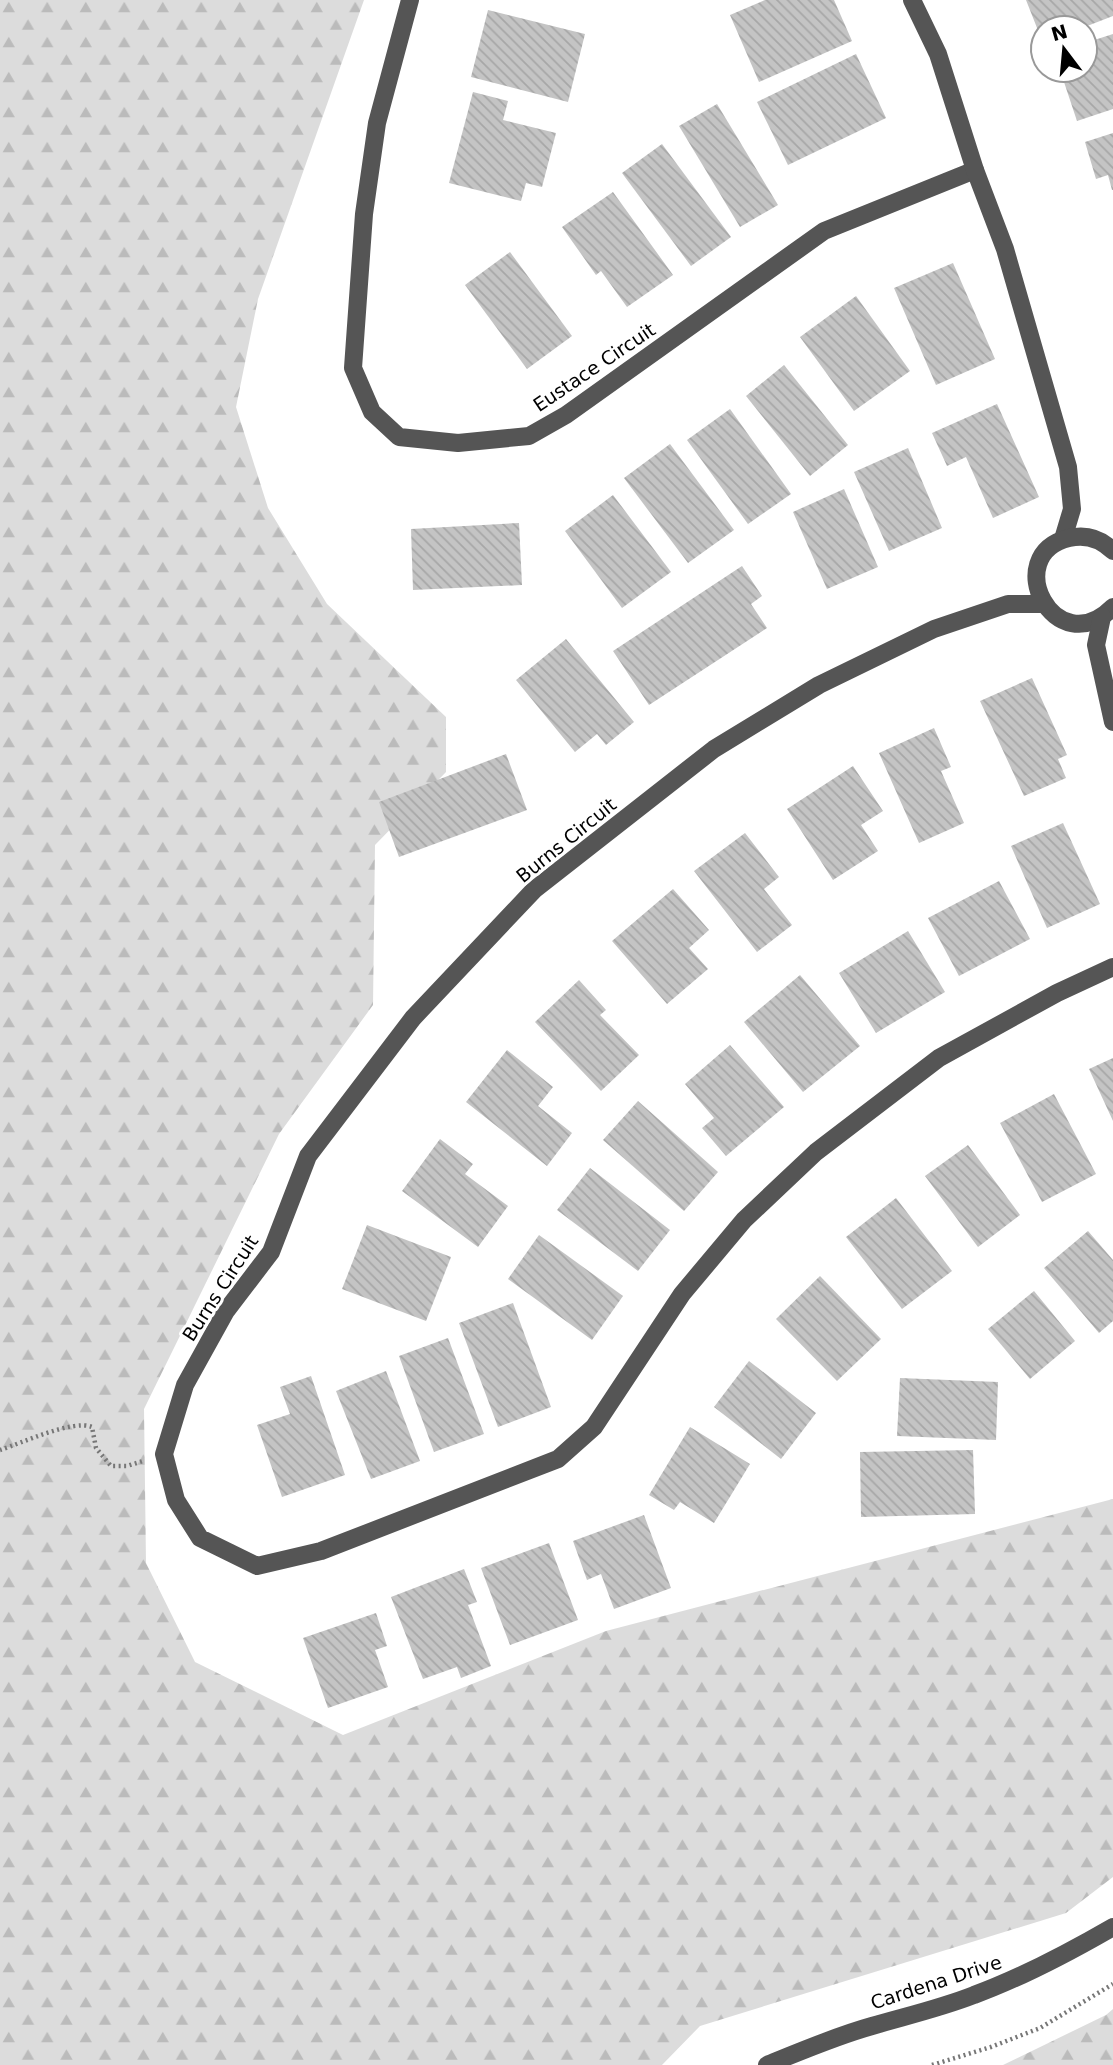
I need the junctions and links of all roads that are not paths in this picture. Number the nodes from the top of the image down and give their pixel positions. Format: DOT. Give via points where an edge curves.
graph roads {
  1 [pos="410,0"];
  2 [pos="912,0"];
  3 [pos="975,170"];
  4 [pos="1072,509"];
  5 [pos="1088,536"];
  6 [pos="1063,539"];
  7 [pos="1113,551"];
  8 [pos="1036,580"];
  9 [pos="1007,604"];
  10 [pos="1044,604"];
  11 [pos="1107,612"];
  12 [pos="1076,623"];
  13 [pos="1096,645"];
  14 [pos="1113,722"];
  15 [pos="1113,967"];
  16 [pos="1113,1927"];
  17 [pos="767,2065"];
  1 -- 3 [label="street, Eustace Circuit" via="377,123 364,214 353,368 372,412 399,437 458,443 529,436 566,415 824,231"];
  2 -- 3 [label="street" via="938,54"];
  3 -- 4 [label="street" via="1005,249 1068,467"];
  4 -- 5 [label="street"];
  4 -- 6 [label="street"];
  5 -- 6 [label="street"];
  5 -- 7 [label="street"];
  6 -- 8 [label="street" via="1043,555"];
  8 -- 9 [label="street"];
  8 -- 10 [label="street"];
  9 -- 10 [label="street"];
  9 -- 15 [label="street, Burns Circuit" via="934,629 807,692 714,749 534,890 413,1018 308,1156 271,1252 226,1311 185,1385 164,1454 176,1500 200,1538 257,1566 321,1551 558,1459 594,1427 682,1294 744,1220 816,1152 939,1058"];
  10 -- 12 [label="street" via="1052,614"];
  11 -- 12 [label="street" via="1090,622"];
  11 -- 13 [label="street"];
  12 -- 13 [label="street"];
  13 -- 14 [label="street"];
  16 -- 17 [label="street, Cardena Drive" via="1037,1969 975,1995 870,2026"];
}
